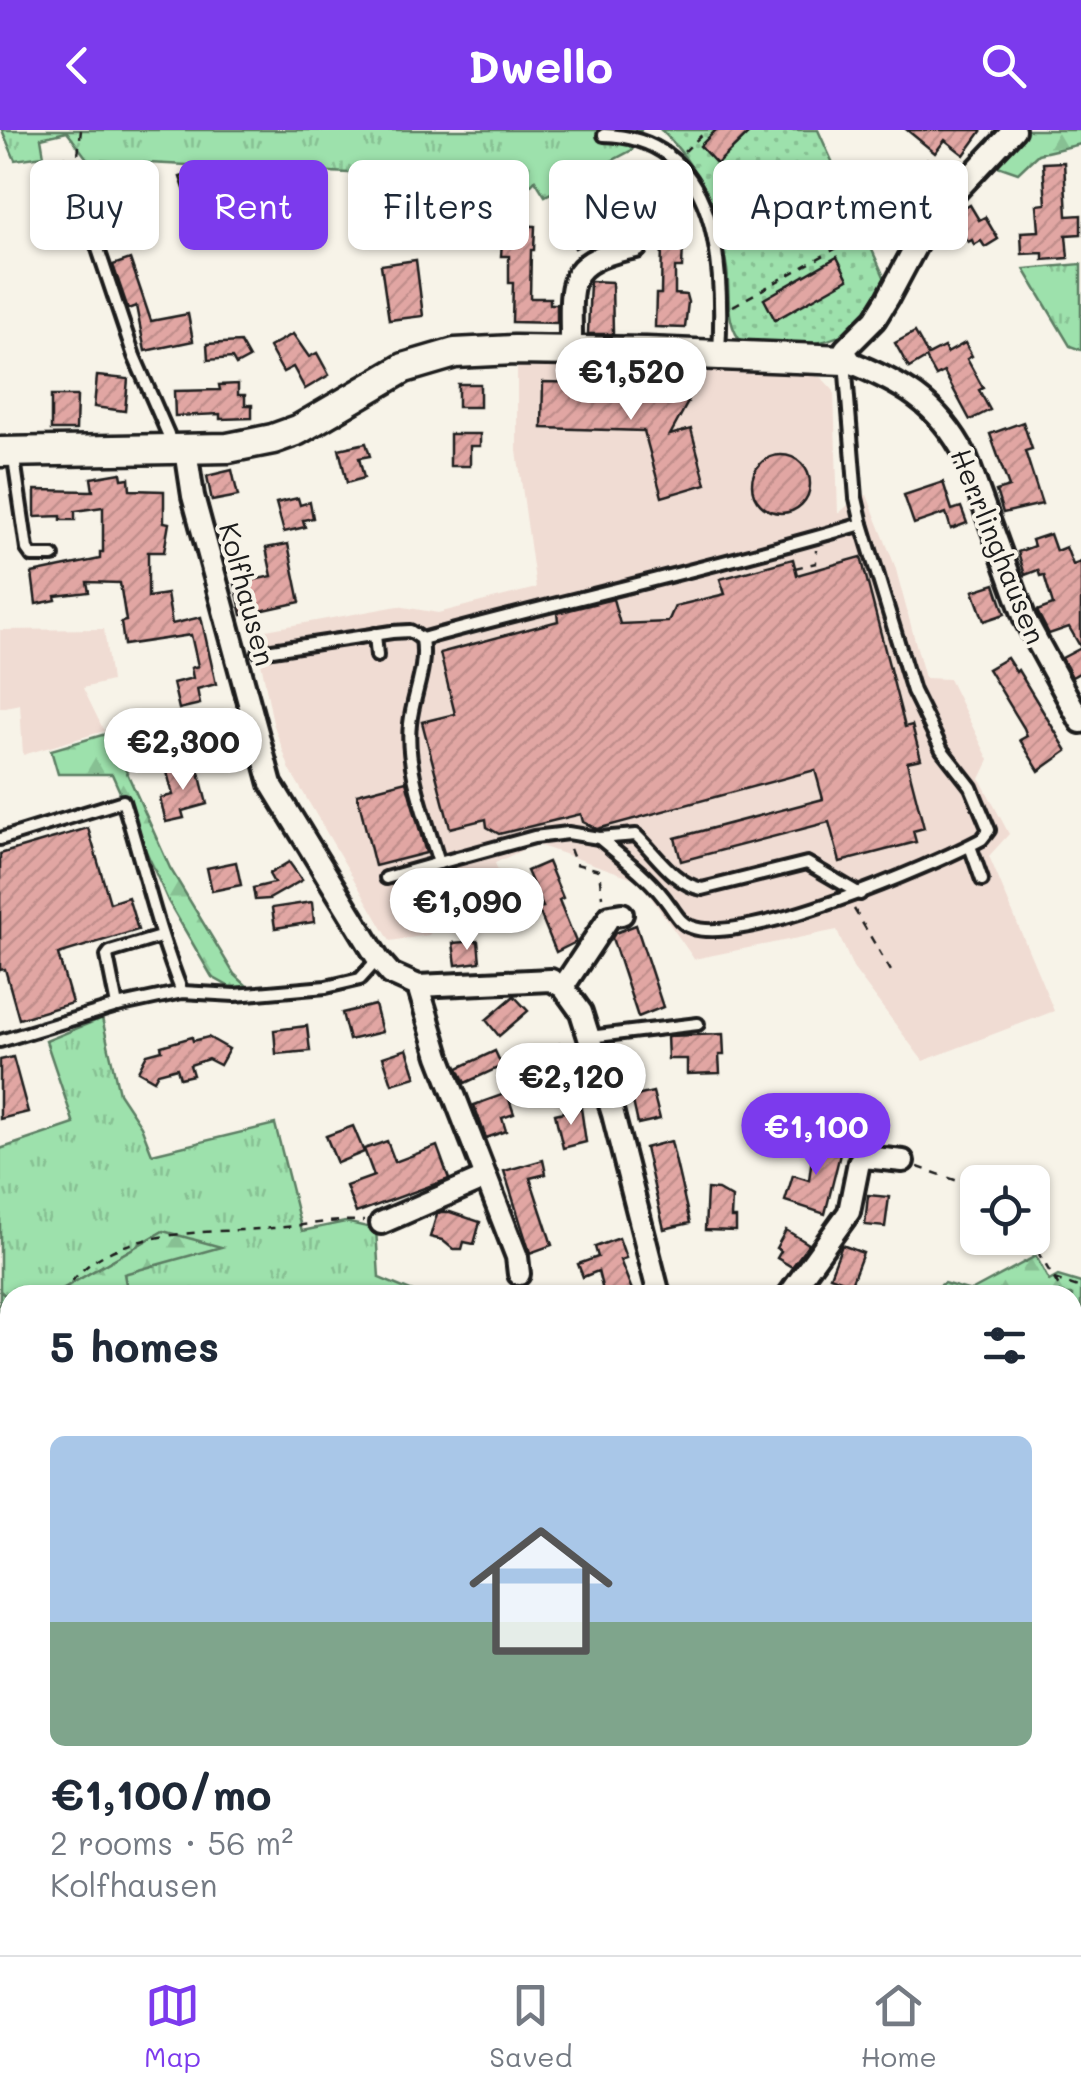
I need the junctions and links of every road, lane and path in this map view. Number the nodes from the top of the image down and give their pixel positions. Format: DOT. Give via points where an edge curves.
graph roads {
  1 [pos="80,130"];
  2 [pos="706,130"];
  3 [pos="1014,130"];
  4 [pos="604,135"];
  5 [pos="78,160"];
  6 [pos="676,160"];
  7 [pos="693,188"];
  8 [pos="711,230"];
  9 [pos="98,250"];
  10 [pos="624,250"];
  11 [pos="833,250"];
  12 [pos="722,307"];
  13 [pos="571,351"];
  14 [pos="719,354"];
  15 [pos="845,360"];
  16 [pos="178,450"];
  17 [pos="6,452"];
  18 [pos="862,524"];
  19 [pos="815,538"];
  20 [pos="53,556"];
  21 [pos="795,568"];
  22 [pos="375,634"];
  23 [pos="422,639"];
  24 [pos="260,652"];
  25 [pos="377,656"];
  26 [pos="1081,722"];
  27 [pos="598,838"];
  28 [pos="0,839"];
  29 [pos="970,846"];
  30 [pos="570,848"];
  31 [pos="439,863"];
  32 [pos="386,878"];
  33 [pos="982,880"];
  34 [pos="860,894"];
  35 [pos="848,899"];
  36 [pos="616,915"];
  37 [pos="160,938"];
  38 [pos="378,960"];
  39 [pos="892,971"];
  40 [pos="418,986"];
  41 [pos="563,987"];
  42 [pos="182,992"];
  43 [pos="116,1006"];
  44 [pos="698,1024"];
  45 [pos="588,1037"];
  46 [pos="0,1041"];
  47 [pos="902,1161"];
  48 [pos="485,1178"];
  49 [pos="960,1182"];
  50 [pos="381,1223"];
  51 [pos="1039,1255"];
  52 [pos="520,1274"];
  53 [pos="1054,1280"];
  54 [pos="68,1285"];
  55 [pos="656,1285"];
  56 [pos="797,1285"];
  57 [pos="1057,1285"];
  58 [pos="1071,1285"];
  1 -- 5 [label="path"];
  2 -- 6 [label="path"];
  3 -- 15 [label="street" via="930,219 875,318 845,348"];
  4 -- 6 [label="lane" via="626,136"];
  7 -- 8 [label="lane"];
  8 -- 12 [label="lane"];
  9 -- 16 [label="lane"];
  10 -- 13 [label="street" via="578,270"];
  11 -- 12 [label="path"];
  12 -- 14 [label="lane"];
  13 -- 14 [label="street, Herrlinghausen"];
  13 -- 16 [label="street, Herrlinghausen" via="432,358 290,434 228,448"];
  14 -- 15 [label="street, Herrlinghausen"];
  15 -- 18 [label="lane"];
  15 -- 26 [label="street, Herrlinghausen" via="909,388 958,441 1029,629"];
  16 -- 17 [label="street, Herrlinghausen"];
  16 -- 38 [label="street, Kolfhausen" via="271,784"];
  17 -- 20 [label="lane" via="27,549 32,556"];
  18 -- 19 [label="lane"];
  18 -- 29 [label="lane" via="913,692 942,750 972,788 988,830"];
  19 -- 21 [label="path" via="816,563"];
  19 -- 23 [label="lane"];
  22 -- 23 [label="lane" via="410,632"];
  22 -- 24 [label="lane"];
  22 -- 25 [label="lane"];
  23 -- 31 [label="lane" via="426,660 409,726 415,778"];
  27 -- 31 [label="lane" via="534,837"];
  27 -- 34 [label="lane" via="636,835 676,879 702,890 808,863"];
  27 -- 35 [label="lane" via="650,877 693,928 743,926"];
  28 -- 37 [label="lane" via="123,800"];
  29 -- 33 [label="lane"];
  29 -- 34 [label="lane"];
  30 -- 36 [label="path" via="576,864 599,870 602,906"];
  31 -- 32 [label="lane"];
  34 -- 35 [label="lane"];
  35 -- 39 [label="path"];
  36 -- 41 [label="street"];
  37 -- 42 [label="lane"];
  37 -- 43 [label="lane" via="110,952"];
  38 -- 40 [label="street, Kolfhausen"];
  38 -- 42 [label="lane" via="360,979 326,986"];
  40 -- 41 [label="street" via="551,980"];
  40 -- 48 [label="street"];
  41 -- 45 [label="street"];
  42 -- 43 [label="lane"];
  43 -- 46 [label="lane"];
  44 -- 45 [label="lane"];
  45 -- 55 [label="street"];
  47 -- 49 [label="path"];
  47 -- 56 [label="street" via="864,1157 848,1212"];
  48 -- 50 [label="street"];
  48 -- 52 [label="street"];
  50 -- 54 [label="path" via="340,1219 183,1231 115,1252"];
  51 -- 53 [label="path"];
  53 -- 57 [label="path"];
  53 -- 58 [label="path"];
}
